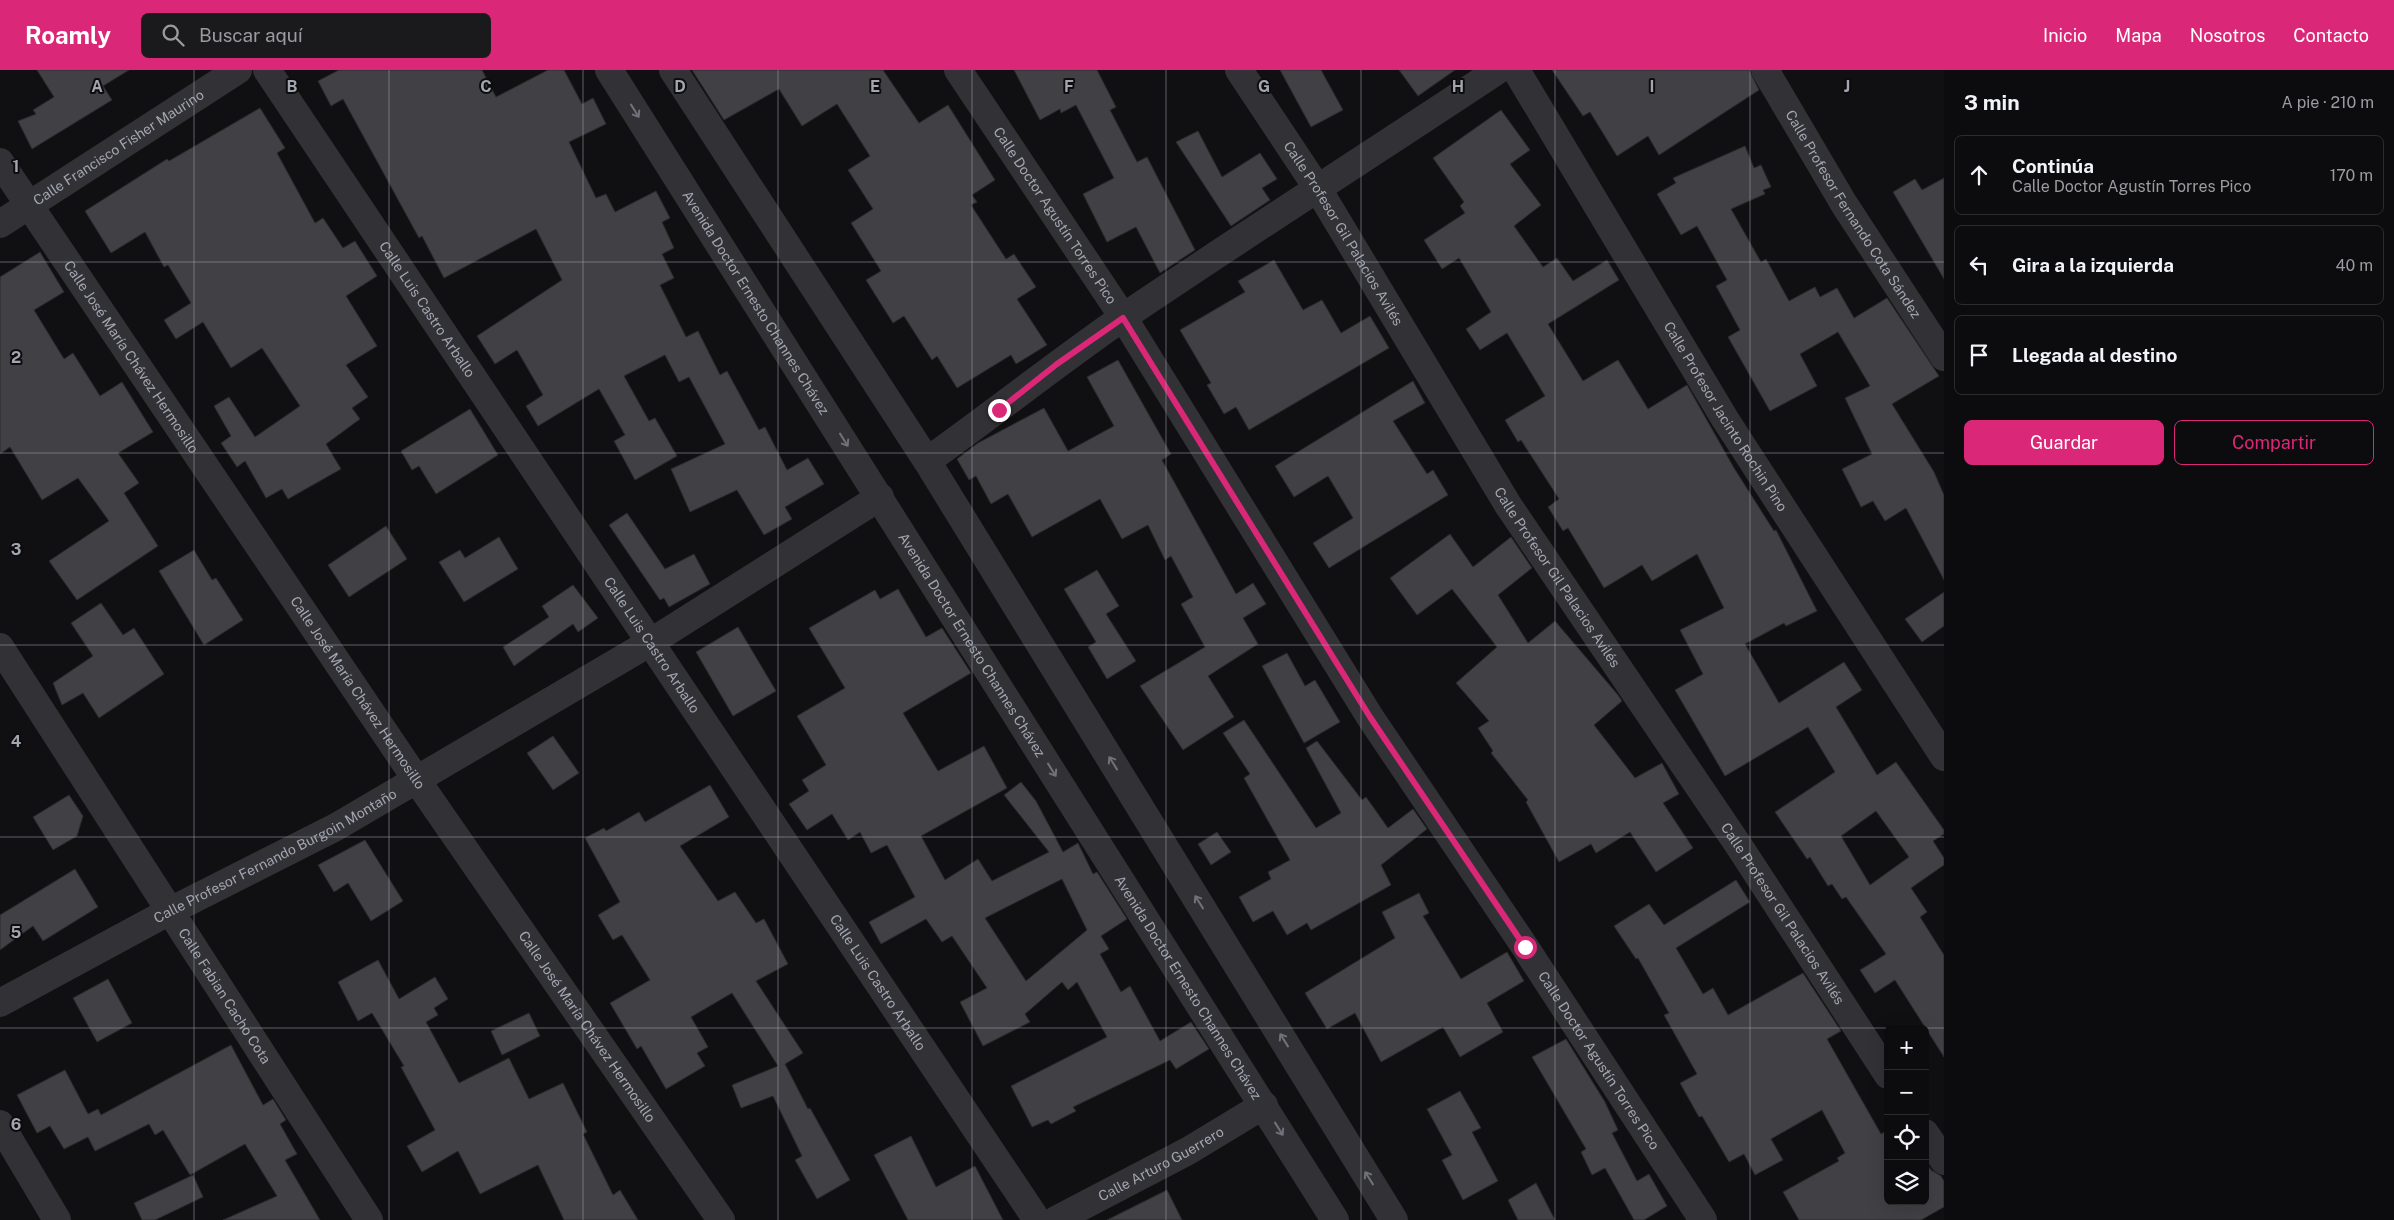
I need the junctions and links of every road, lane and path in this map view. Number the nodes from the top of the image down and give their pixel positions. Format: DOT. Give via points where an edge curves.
graph roads {
  1 [pos="238,70"];
  2 [pos="267,70"];
  3 [pos="609,70"];
  4 [pos="673,70"];
  5 [pos="958,70"];
  6 [pos="1239,70"];
  7 [pos="1498,70"];
  8 [pos="1516,70"];
  9 [pos="1765,70"];
  10 [pos="0,162"];
  11 [pos="1318,189"];
  12 [pos="28,204"];
  13 [pos="0,224"];
  14 [pos="1123,318"];
  15 [pos="1944,357"];
  16 [pos="927,460"];
  17 [pos="880,497"];
  18 [pos="651,642"];
  19 [pos="0,646"];
  20 [pos="1944,757"];
  21 [pos="416,779"];
  22 [pos="170,911"];
  23 [pos="0,1003"];
  24 [pos="1885,1070"];
  25 [pos="1264,1105"];
  26 [pos="0,1124"];
  27 [pos="1929,1139"];
  28 [pos="1944,1162"];
  29 [pos="57,1220"];
  30 [pos="369,1220"];
  31 [pos="721,1220"];
  32 [pos="1037,1220"];
  33 [pos="1056,1220"];
  34 [pos="1335,1220"];
  35 [pos="1394,1220"];
  36 [pos="1703,1220"];
  1 -- 12 [label="street, Calle Francisco Fisher Maurino"];
  2 -- 18 [label="street, Calle Luis Castro Arballo"];
  3 -- 17 [label="street, Avenida Doctor Ernesto Channes Chávez, one-way"];
  4 -- 16 [label="street"];
  5 -- 14 [label="street, Calle Doctor Agustín Torres Pico"];
  6 -- 11 [label="street, Calle Profesor Gil Palacios Avilés"];
  7 -- 11 [label="street"];
  8 -- 20 [label="street, Calle Profesor Jacinto Rochin Pino" via="1725,419"];
  9 -- 15 [label="street, Calle Profesor Fernando Cota Sández" via="1844,204"];
  10 -- 12 [label="street, Calle José María Chávez Hermosillo"];
  11 -- 14 [label="street"];
  11 -- 24 [label="street, Calle Profesor Gil Palacios Avilés" via="1508,505"];
  12 -- 13 [label="street, Calle Francisco Fisher Maurino"];
  12 -- 21 [label="street, Calle José María Chávez Hermosillo"];
  14 -- 16 [label="street"];
  14 -- 36 [label="street, Calle Doctor Agustín Torres Pico" via="1370,717"];
  35 -- 16 [label="street, one-way"];
  17 -- 18 [label="street, Calle Profesor Fernando Burgoin Montaño"];
  17 -- 25 [label="street, Avenida Doctor Ernesto Channes Chávez, one-way"];
  18 -- 21 [label="street, Calle Profesor Fernando Burgoin Montaño"];
  18 -- 32 [label="street, Calle Luis Castro Arballo"];
  19 -- 22 [label="street, Calle Fabian Cacho Cota"];
  21 -- 22 [label="street, Calle Profesor Fernando Burgoin Montaño" via="336,827"];
  21 -- 31 [label="street, Calle José María Chávez Hermosillo"];
  22 -- 23 [label="street, Calle Profesor Fernando Burgoin Montaño"];
  22 -- 30 [label="street, Calle Fabian Cacho Cota"];
  25 -- 33 [label="street, Calle Arturo Guerrero" via="1188,1151"];
  25 -- 34 [label="street, Avenida Doctor Ernesto Channes Chávez, one-way"];
  26 -- 29 [label="street"];
  27 -- 28 [label="street"];
}
